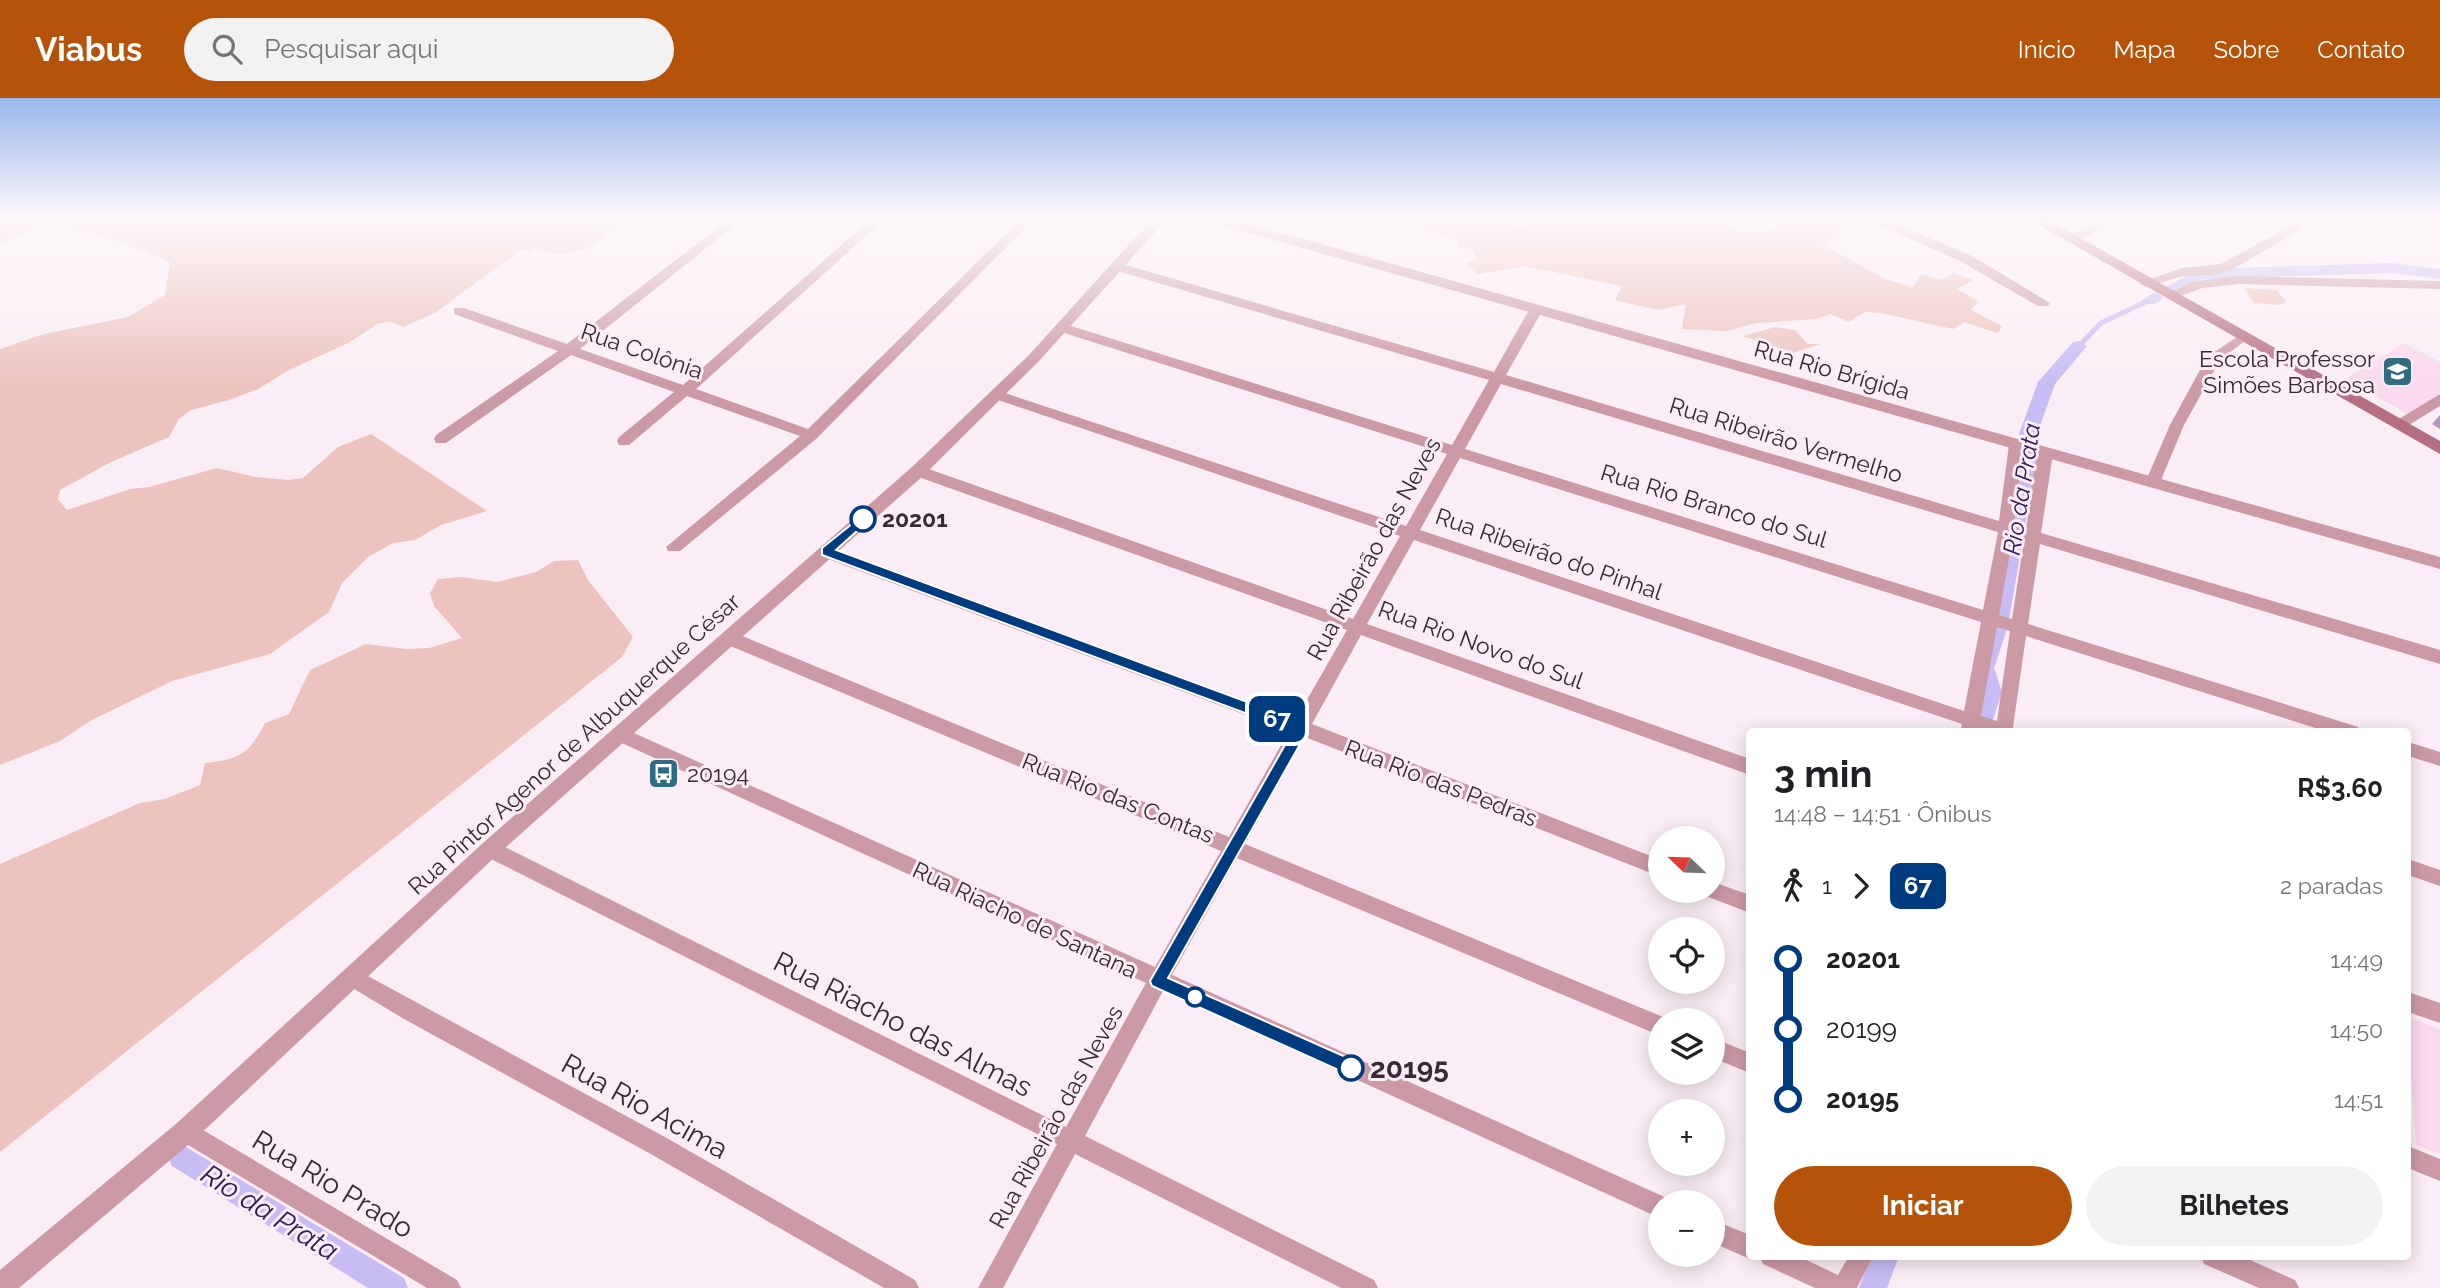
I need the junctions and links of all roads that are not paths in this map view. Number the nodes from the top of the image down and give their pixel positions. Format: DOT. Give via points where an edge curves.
graph roads {
  1 [pos="667,274"];
  2 [pos="817,274"];
  3 [pos="973,274"];
  4 [pos="1113,274"];
  5 [pos="1142,274"];
  6 [pos="1405,274"];
  7 [pos="1990,274"];
  8 [pos="2130,274"];
  9 [pos="2177,274"];
  10 [pos="2146,283"];
  11 [pos="2440,285"];
  12 [pos="2171,296"];
  13 [pos="2043,303"];
  14 [pos="459,311"];
  15 [pos="1535,311"];
  16 [pos="1063,328"];
  17 [pos="2243,337"];
  18 [pos="569,350"];
  19 [pos="1497,376"];
  20 [pos="687,389"];
  21 [pos="997,395"];
  22 [pos="2440,399"];
  23 [pos="2399,425"];
  24 [pos="811,435"];
  25 [pos="441,439"];
  26 [pos="624,441"];
  27 [pos="2018,446"];
  28 [pos="2440,448"];
  29 [pos="1456,452"];
  30 [pos="2044,453"];
  31 [pos="918,471"];
  32 [pos="2153,483"];
  33 [pos="2009,531"];
  34 [pos="1409,533"];
  35 [pos="2032,537"];
  36 [pos="674,547"];
  37 [pos="826,552"];
  38 [pos="2440,562"];
  39 [pos="1992,618"];
  40 [pos="2016,626"];
  41 [pos="1358,628"];
  42 [pos="729,638"];
  43 [pos="2440,657"];
  44 [pos="1971,725"];
  45 [pos="1302,728"];
  46 [pos="1991,728"];
  47 [pos="2004,728"];
  48 [pos="2339,728"];
  49 [pos="619,734"];
  50 [pos="2411,750"];
  51 [pos="2440,759"];
  52 [pos="1746,765"];
  53 [pos="1234,846"];
  54 [pos="490,849"];
  55 [pos="1648,864"];
  56 [pos="2411,868"];
  57 [pos="2440,878"];
  58 [pos="1726,895"];
  59 [pos="1746,902"];
  60 [pos="353,977"];
  61 [pos="1158,981"];
  62 [pos="2411,1003"];
  63 [pos="2440,1013"];
  64 [pos="1648,1021"];
  65 [pos="1725,1053"];
  66 [pos="1746,1061"];
  67 [pos="186,1130"];
  68 [pos="1072,1140"];
  69 [pos="2411,1158"];
  70 [pos="2440,1170"];
  71 [pos="1648,1201"];
  72 [pos="1725,1236"];
  73 [pos="1746,1245"];
  74 [pos="1780,1260"];
  75 [pos="1860,1260"];
  76 [pos="2221,1260"];
  77 [pos="0,1287"];
  78 [pos="450,1288"];
  79 [pos="907,1288"];
  80 [pos="990,1288"];
  81 [pos="1366,1288"];
  82 [pos="1842,1288"];
  83 [pos="2287,1288"];
  1 -- 18 [label="street"];
  2 -- 20 [label="street"];
  3 -- 24 [label="street"];
  4 -- 16 [label="street, Rua Pintor Agenor de Albuquerque César"];
  5 -- 19 [label="street, Rua Ribeirão Vermelho"];
  6 -- 15 [label="street, Rua Rio Brígida"];
  7 -- 13 [label="street"];
  8 -- 10 [label="main road"];
  9 -- 10 [label="street"];
  10 -- 12 [label="main road"];
  11 -- 12 [label="street" via="2239,280 2199,284"];
  12 -- 17 [label="main road"];
  14 -- 18 [label="street, Rua Colônia"];
  15 -- 19 [label="street, Rua Ribeirão das Neves"];
  15 -- 27 [label="street, Rua Rio Brígida"];
  16 -- 21 [label="street, Rua Pintor Agenor de Albuquerque César"];
  16 -- 29 [label="street, Rua Rio Branco do Sul"];
  17 -- 23 [label="main road"];
  17 -- 32 [label="street" via="2214,357 2177,425"];
  18 -- 20 [label="street, Rua Colônia"];
  18 -- 25 [label="street"];
  19 -- 29 [label="street, Rua Ribeirão das Neves"];
  19 -- 33 [label="street, Rua Ribeirão Vermelho"];
  20 -- 24 [label="street, Rua Colônia"];
  20 -- 26 [label="street"];
  21 -- 31 [label="street, Rua Pintor Agenor de Albuquerque César"];
  21 -- 34 [label="street, Rua Ribeirão do Pinhal"];
  22 -- 23 [label="street"];
  23 -- 28 [label="main road"];
  24 -- 36 [label="street"];
  27 -- 30 [label="street, Rua Rio Brígida"];
  27 -- 33 [label="street"];
  29 -- 34 [label="street, Rua Ribeirão das Neves"];
  29 -- 39 [label="street, Rua Rio Branco do Sul"];
  30 -- 32 [label="street, Rua Rio Brígida"];
  30 -- 35 [label="street"];
  31 -- 37 [label="street, Rua Pintor Agenor de Albuquerque César"];
  31 -- 41 [label="street, Rua Rio Novo do Sul"];
  32 -- 38 [label="street, Rua Rio Brígida"];
  33 -- 35 [label="street, Rua Ribeirão Vermelho"];
  33 -- 39 [label="street"];
  34 -- 41 [label="street, Rua Ribeirão das Neves"];
  34 -- 44 [label="street, Rua Ribeirão do Pinhal"];
  35 -- 40 [label="street"];
  35 -- 43 [label="street, Rua Ribeirão Vermelho"];
  37 -- 42 [label="street, Rua Pintor Agenor de Albuquerque César"];
  37 -- 45 [label="street, Rua Rio das Pedras"];
  39 -- 40 [label="street, Rua Rio Branco do Sul"];
  39 -- 44 [label="street"];
  40 -- 47 [label="street"];
  40 -- 48 [label="street, Rua Rio Branco do Sul"];
  41 -- 45 [label="street, Rua Ribeirão das Neves"];
  41 -- 52 [label="street, Rua Rio Novo do Sul"];
  42 -- 49 [label="street, Rua Pintor Agenor de Albuquerque César"];
  42 -- 53 [label="street, Rua Rio das Contas"];
  44 -- 46 [label="street, Rua Ribeirão do Pinhal"];
  45 -- 53 [label="street, Rua Ribeirão das Neves"];
  45 -- 55 [label="street, Rua Rio das Pedras"];
  49 -- 54 [label="street, Rua Pintor Agenor de Albuquerque César"];
  49 -- 61 [label="street, Rua Riacho de Santana"];
  50 -- 51 [label="street"];
  53 -- 61 [label="street, Rua Ribeirão das Neves"];
  53 -- 64 [label="street, Rua Rio das Contas"];
  54 -- 60 [label="street, Rua Pintor Agenor de Albuquerque César"];
  54 -- 68 [label="street, Rua Riacho das Almas"];
  56 -- 57 [label="street"];
  58 -- 59 [label="street"];
  60 -- 67 [label="street, Rua Pintor Agenor de Albuquerque César"];
  60 -- 79 [label="street, Rua Rio Acima"];
  61 -- 68 [label="street, Rua Ribeirão das Neves"];
  61 -- 71 [label="street, Rua Riacho de Santana"];
  62 -- 63 [label="street"];
  65 -- 66 [label="street"];
  67 -- 77 [label="street, Rua Pintor Agenor de Albuquerque César"];
  67 -- 78 [label="street, Rua Rio Prado"];
  68 -- 80 [label="street, Rua Ribeirão das Neves"];
  68 -- 81 [label="street, Rua Riacho das Almas"];
  69 -- 70 [label="street"];
  72 -- 73 [label="street"];
  74 -- 82 [label="street"];
  75 -- 82 [label="street"];
  76 -- 83 [label="street"];
}
